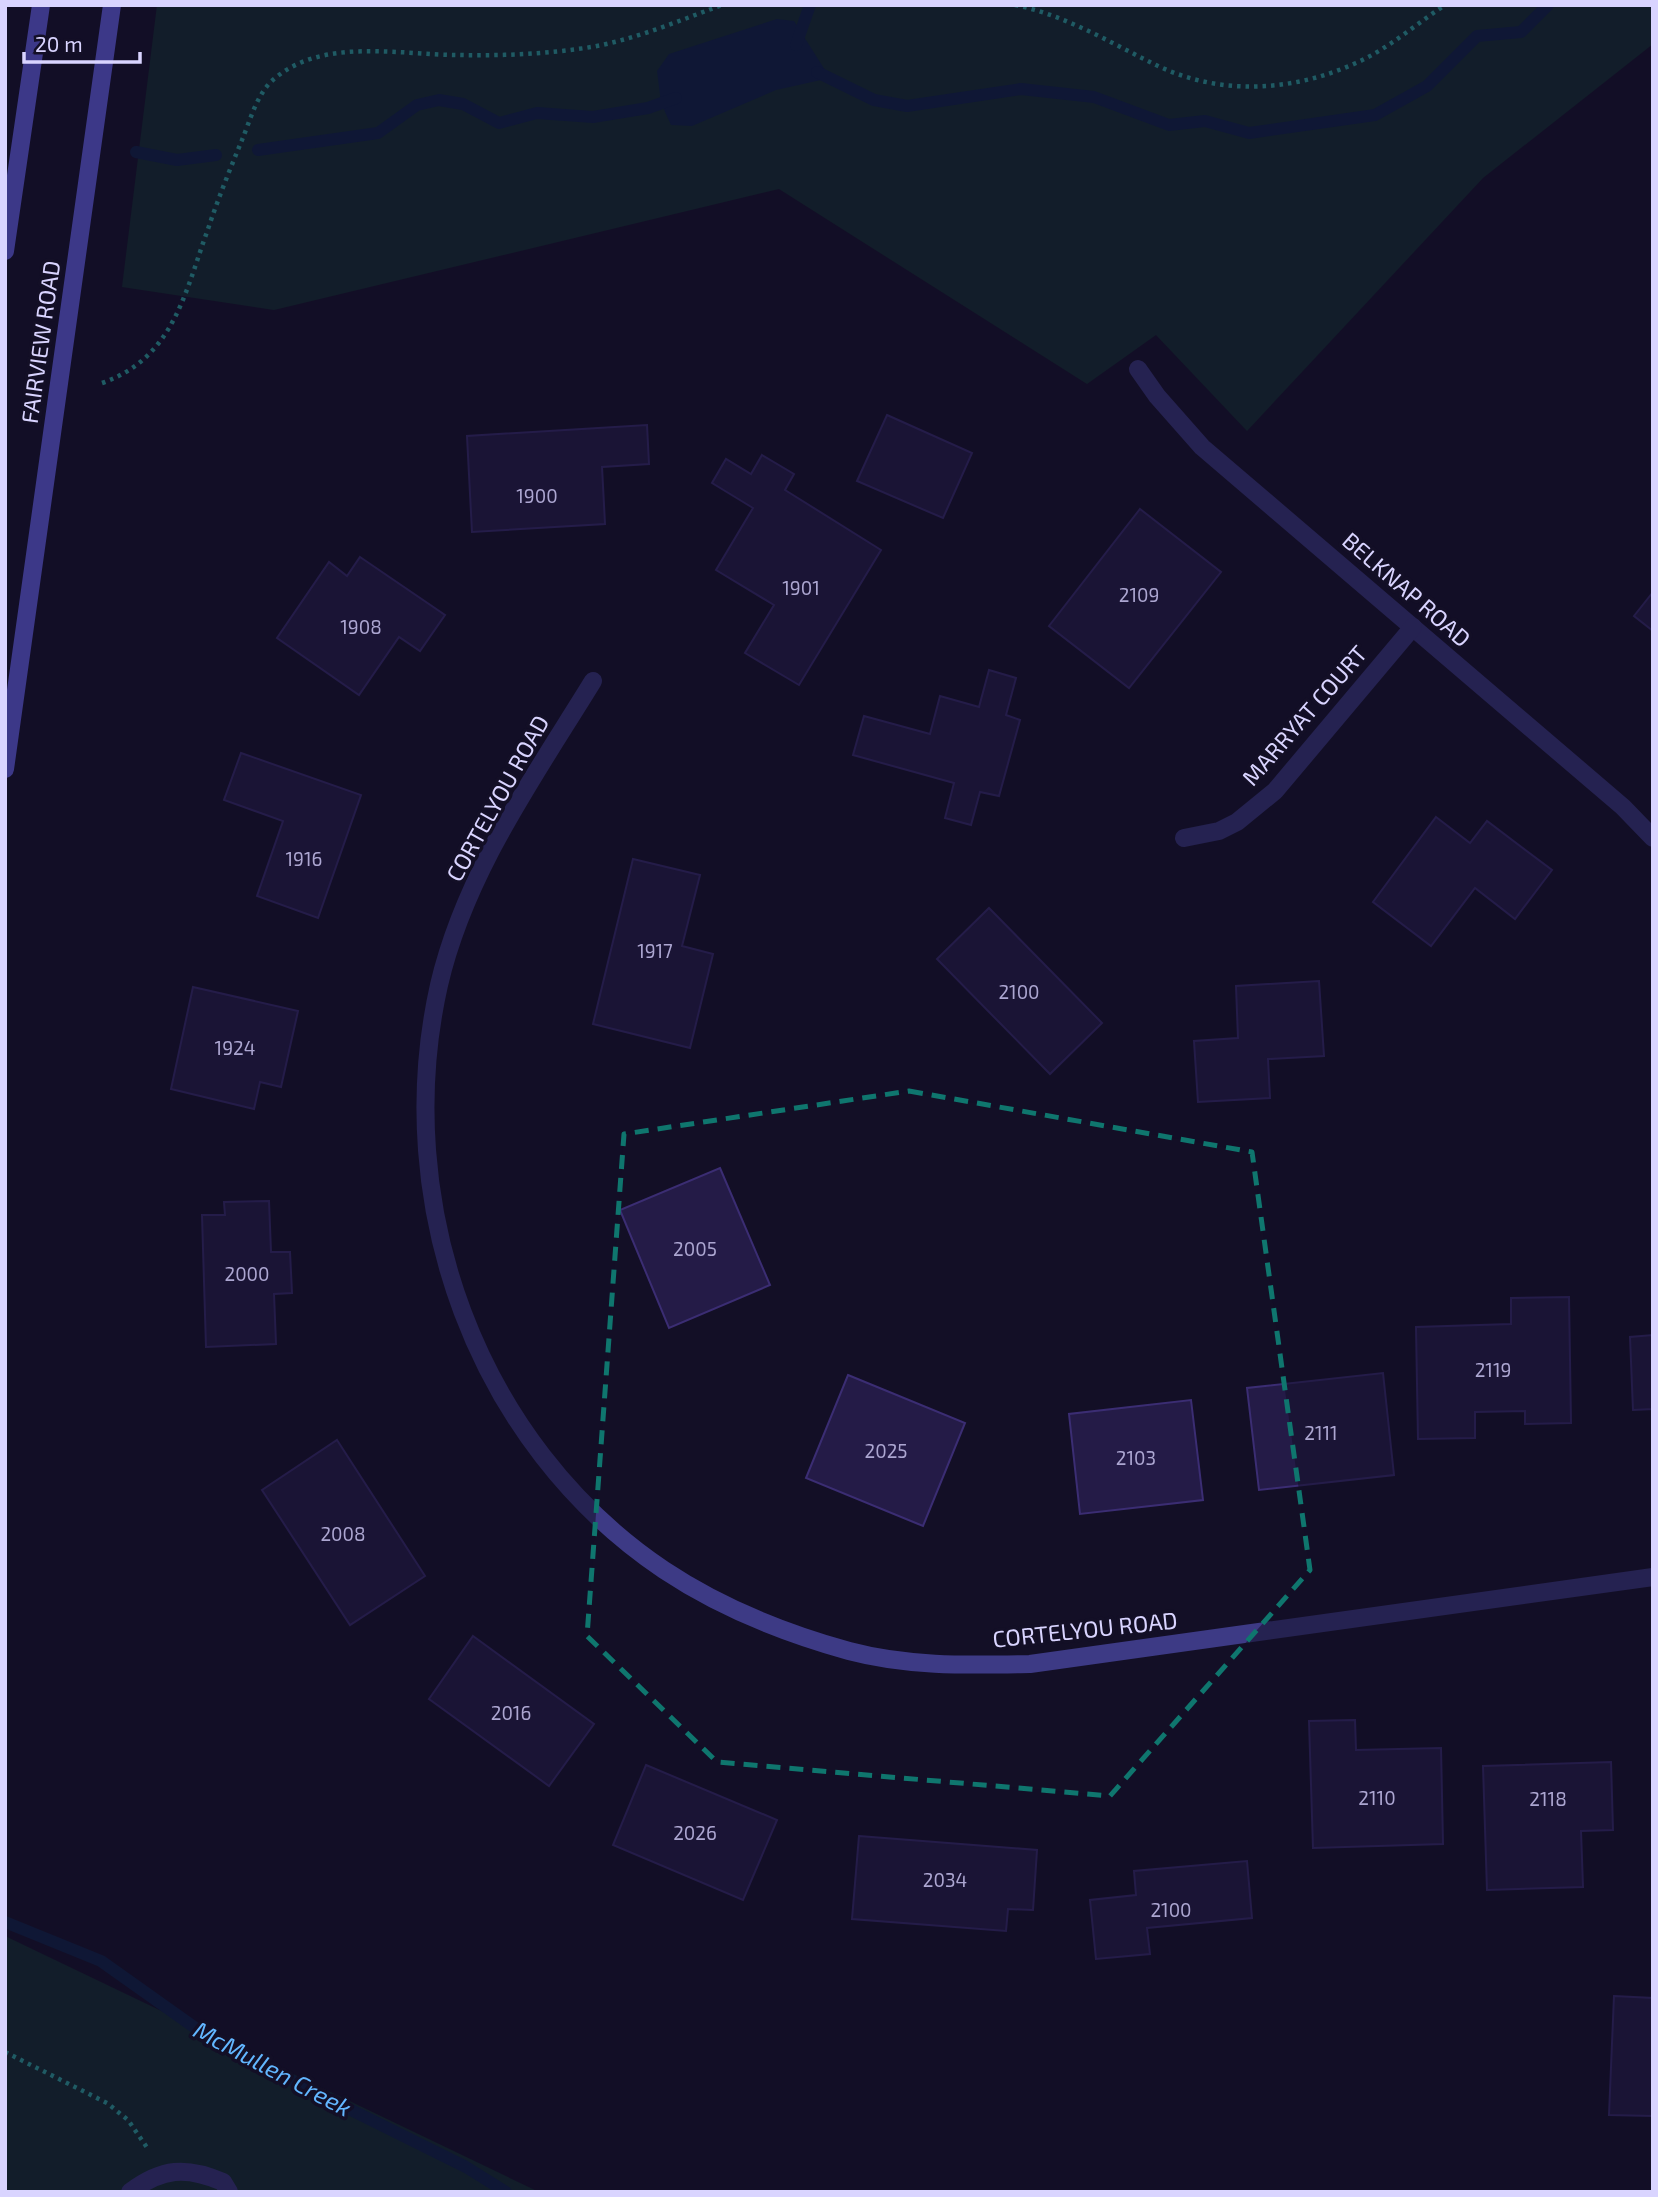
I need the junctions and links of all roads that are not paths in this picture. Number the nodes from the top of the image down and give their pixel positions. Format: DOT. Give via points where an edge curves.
graph roads {
  1 [pos="41,5"];
  2 [pos="112,5"];
  3 [pos="5,251"];
  4 [pos="1138,369"];
  5 [pos="1413,627"];
  6 [pos="593,681"];
  7 [pos="5,769"];
  8 [pos="1184,838"];
  9 [pos="1653,838"];
  10 [pos="1653,1577"];
  11 [pos="130,2192"];
  12 [pos="229,2192"];
  1 -- 3 [label="main road, FAIRVIEW ROAD"];
  2 -- 7 [label="main road, FAIRVIEW ROAD"];
  4 -- 5 [label="street, BELKNAP ROAD" via="1202,447"];
  5 -- 8 [label="street, MARRYAT COURT" via="1275,791 1237,822"];
  5 -- 9 [label="street, BELKNAP ROAD"];
  6 -- 10 [label="street, CORTELYOU ROAD" via="508,819 464,906 440,984 426,1064 424,1118 430,1198 448,1274 473,1341 518,1422 604,1521 664,1570 775,1628 852,1652 946,1665 1030,1664"];
  11 -- 12 [label="street" via="159,2174 182,2171 223,2182"];
}
